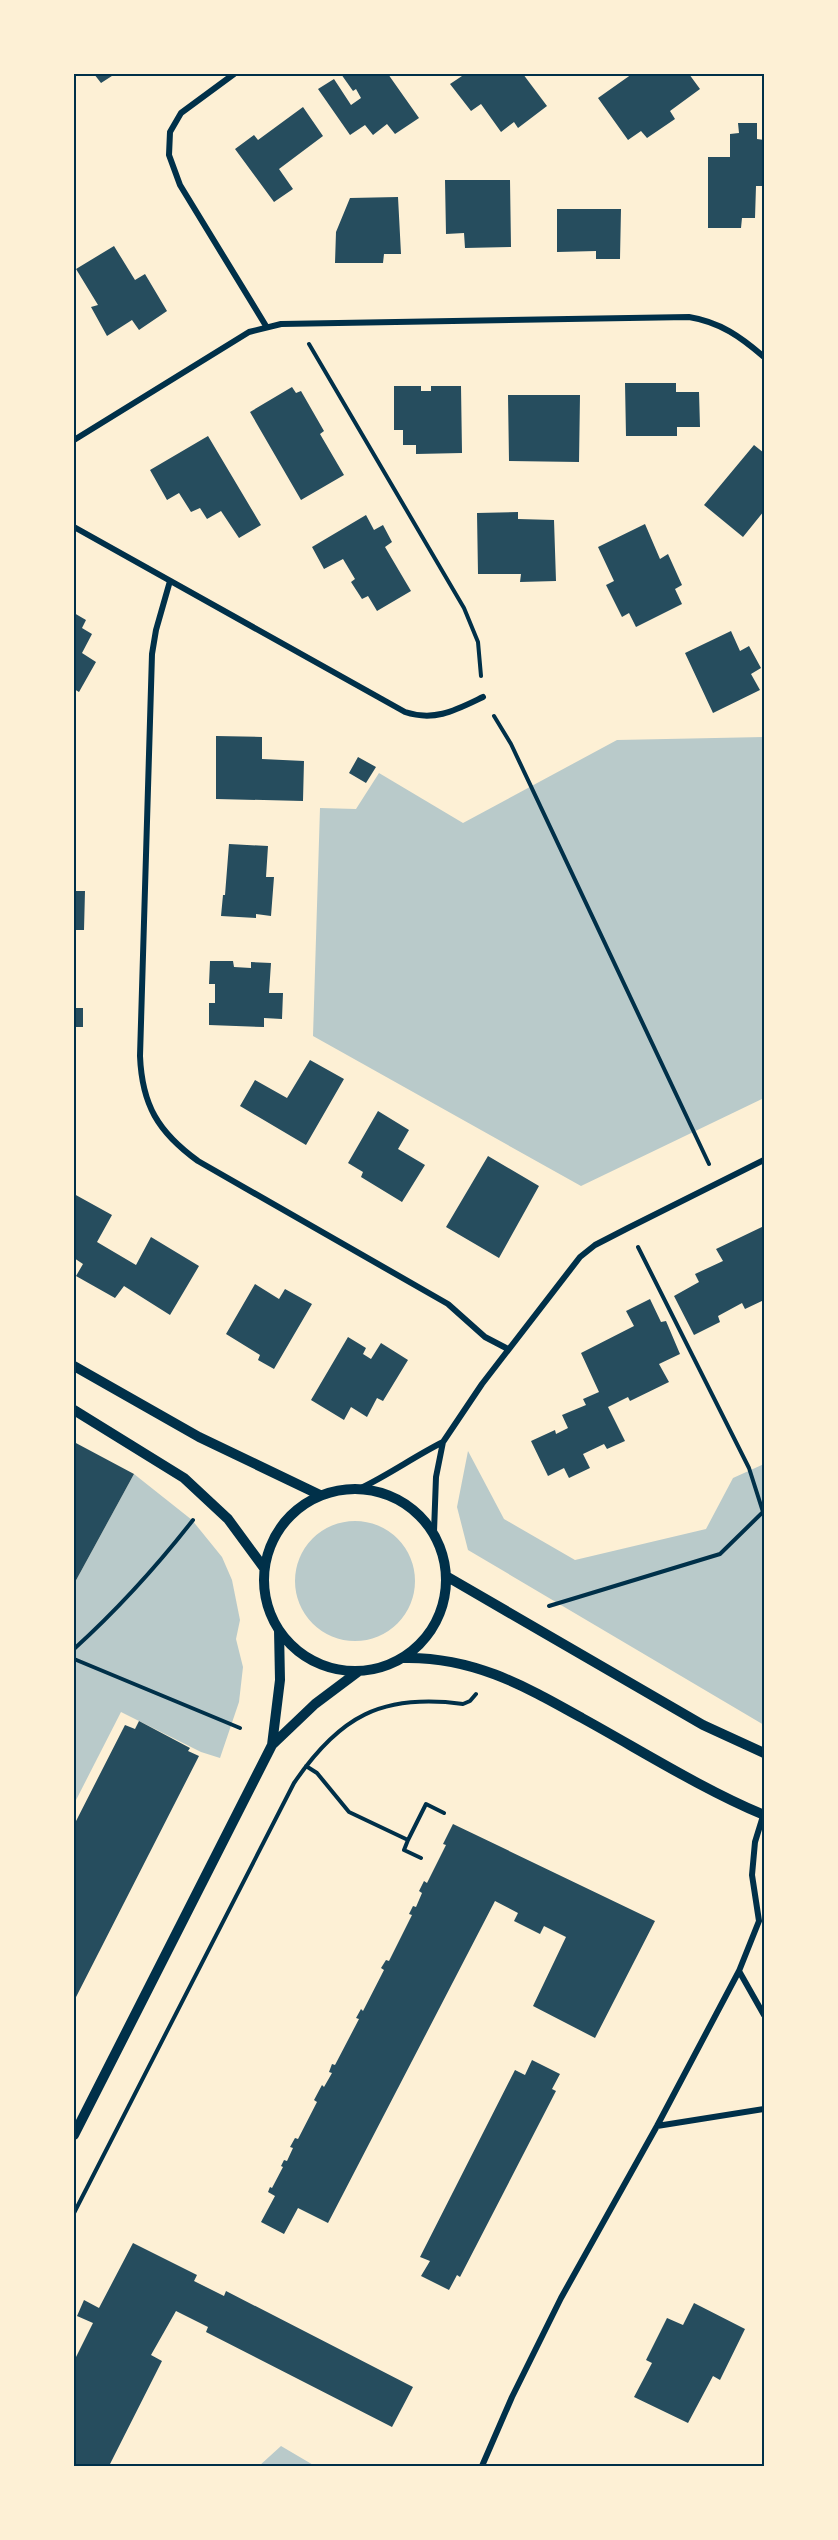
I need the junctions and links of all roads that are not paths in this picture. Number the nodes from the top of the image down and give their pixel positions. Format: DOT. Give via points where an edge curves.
graph roads {
  1 [pos="234,74"];
  2 [pos="266,326"];
  3 [pos="765,357"];
  4 [pos="74,440"];
  5 [pos="74,527"];
  6 [pos="170,581"];
  7 [pos="483,697"];
  8 [pos="765,1160"];
  9 [pos="508,1348"];
  10 [pos="74,1366"];
  11 [pos="74,1410"];
  12 [pos="443,1442"];
  13 [pos="361,1488"];
  14 [pos="320,1495"];
  15 [pos="434,1532"];
  16 [pos="264,1568"];
  17 [pos="446,1576"];
  18 [pos="279,1630"];
  19 [pos="402,1658"];
  20 [pos="359,1671"];
  21 [pos="272,1745"];
  22 [pos="765,1753"];
  23 [pos="764,1814"];
  24 [pos="762,1919"];
  25 [pos="739,1971"];
  26 [pos="765,2015"];
  27 [pos="765,2109"];
  28 [pos="657,2126"];
  29 [pos="74,2135"];
  30 [pos="482,2466"];
  1 -- 2 [label="street" via="181,113 170,132 168,155 180,185"];
  2 -- 3 [label="street" via="300,322 689,317 722,326"];
  2 -- 4 [label="street" via="228,344"];
  5 -- 6 [label="street"];
  6 -- 7 [label="street" via="405,712 437,717"];
  6 -- 9 [label="street" via="152,654 140,1056 149,1106 164,1132 198,1161 448,1304 485,1337"];
  8 -- 9 [label="street" via="595,1245 580,1257"];
  9 -- 12 [label="street"];
  10 -- 14 [label="street" via="198,1437"];
  11 -- 16 [label="street" via="184,1478 234,1526"];
  12 -- 13 [label="street"];
  12 -- 15 [label="street" via="436,1477"];
  13 -- 14 [label="street"];
  13 -- 15 [label="street" via="402,1501 420,1514"];
  14 -- 16 [label="street" via="289,1516 277,1532"];
  15 -- 17 [label="street" via="443,1553"];
  16 -- 18 [label="street" via="266,1601"];
  17 -- 19 [label="street" via="445,1596 431,1632"];
  17 -- 22 [label="street" via="703,1725"];
  18 -- 20 [label="street" via="296,1650 315,1663"];
  18 -- 21 [label="street" via="280,1680"];
  19 -- 20 [label="street"];
  19 -- 23 [label="street" via="452,1661 486,1670 540,1694"];
  20 -- 21 [label="street" via="315,1704"];
  21 -- 29 [label="street"];
  23 -- 24 [label="street" via="755,1842 752,1875"];
  24 -- 25 [label="street"];
  25 -- 26 [label="street"];
  25 -- 28 [label="street"];
  27 -- 28 [label="street"];
  28 -- 30 [label="street" via="561,2298"];
}
